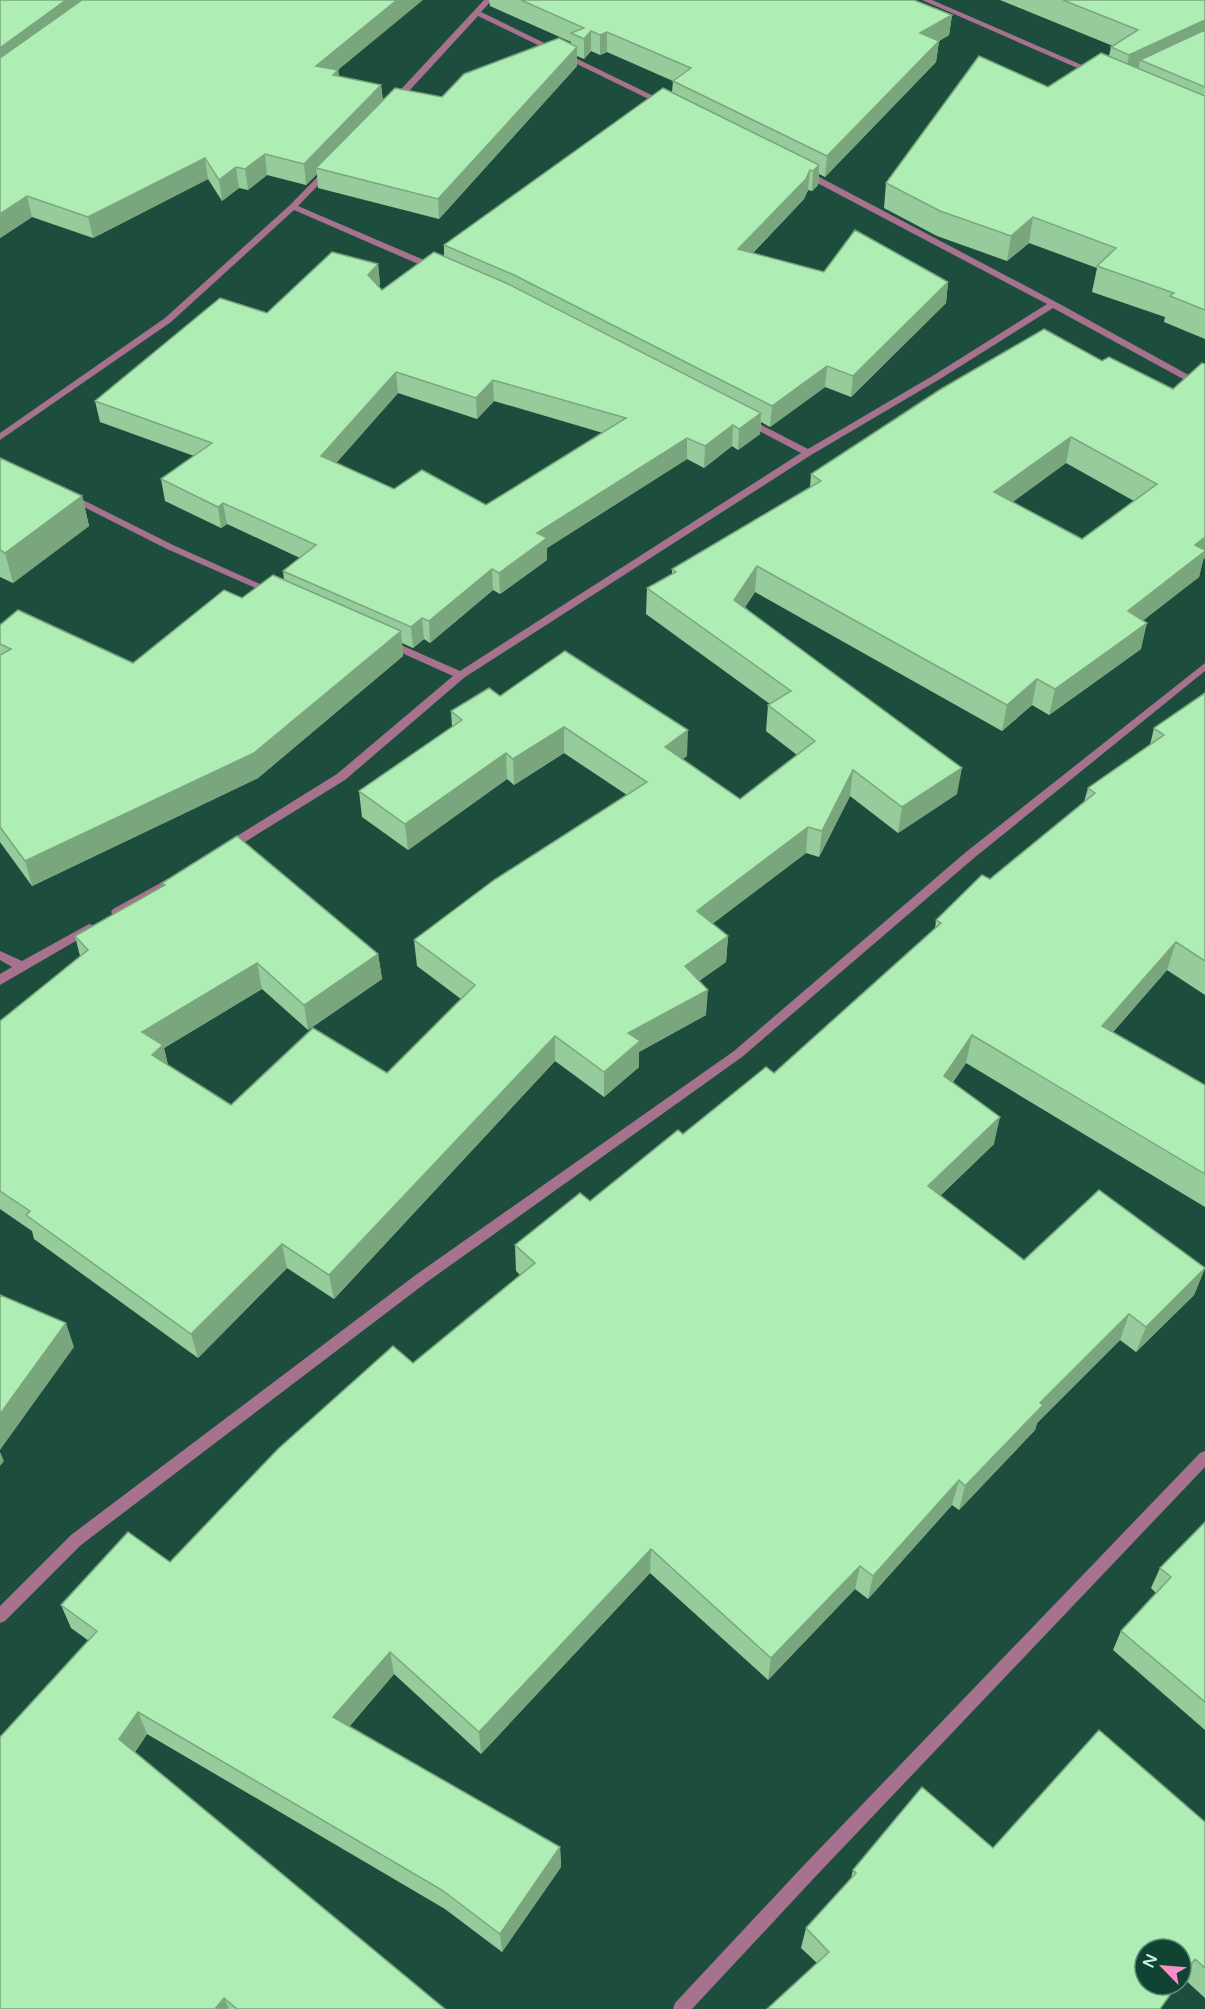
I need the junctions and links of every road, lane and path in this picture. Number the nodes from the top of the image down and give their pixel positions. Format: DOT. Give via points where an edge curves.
graph roads {
  1 [pos="488,0"];
  2 [pos="926,0"];
  3 [pos="478,13"];
  4 [pos="1102,75"];
  5 [pos="389,108"];
  6 [pos="677,110"];
  7 [pos="333,166"];
  8 [pos="792,166"];
  9 [pos="292,207"];
  10 [pos="446,272"];
  11 [pos="1053,304"];
  12 [pos="1205,388"];
  13 [pos="734,415"];
  14 [pos="0,437"];
  15 [pos="808,453"];
  16 [pos="64,493"];
  17 [pos="288,599"];
  18 [pos="375,637"];
  19 [pos="1205,666"];
  20 [pos="461,675"];
  21 [pos="216,855"];
  22 [pos="186,872"];
  23 [pos="0,954"];
  24 [pos="22,967"];
  25 [pos="0,980"];
  26 [pos="1205,1457"];
  27 [pos="0,1616"];
  28 [pos="681,2009"];
  1 -- 3 [label="street"];
  2 -- 4 [label="street"];
  3 -- 5 [label="street"];
  3 -- 6 [label="street"];
  7 -- 9 [label="street"];
  8 -- 11 [label="street"];
  9 -- 10 [label="street"];
  9 -- 14 [label="street" via="168,320"];
  11 -- 12 [label="street"];
  11 -- 15 [label="street"];
  13 -- 15 [label="street"];
  15 -- 20 [label="street"];
  16 -- 17 [label="street" via="170,547"];
  18 -- 20 [label="street"];
  19 -- 27 [label="street" via="970,855 738,1054 422,1278 76,1540"];
  20 -- 21 [label="street" via="341,777"];
  22 -- 24 [label="street"];
  23 -- 24 [label="street"];
  24 -- 25 [label="street"];
  26 -- 28 [label="street"];
}
